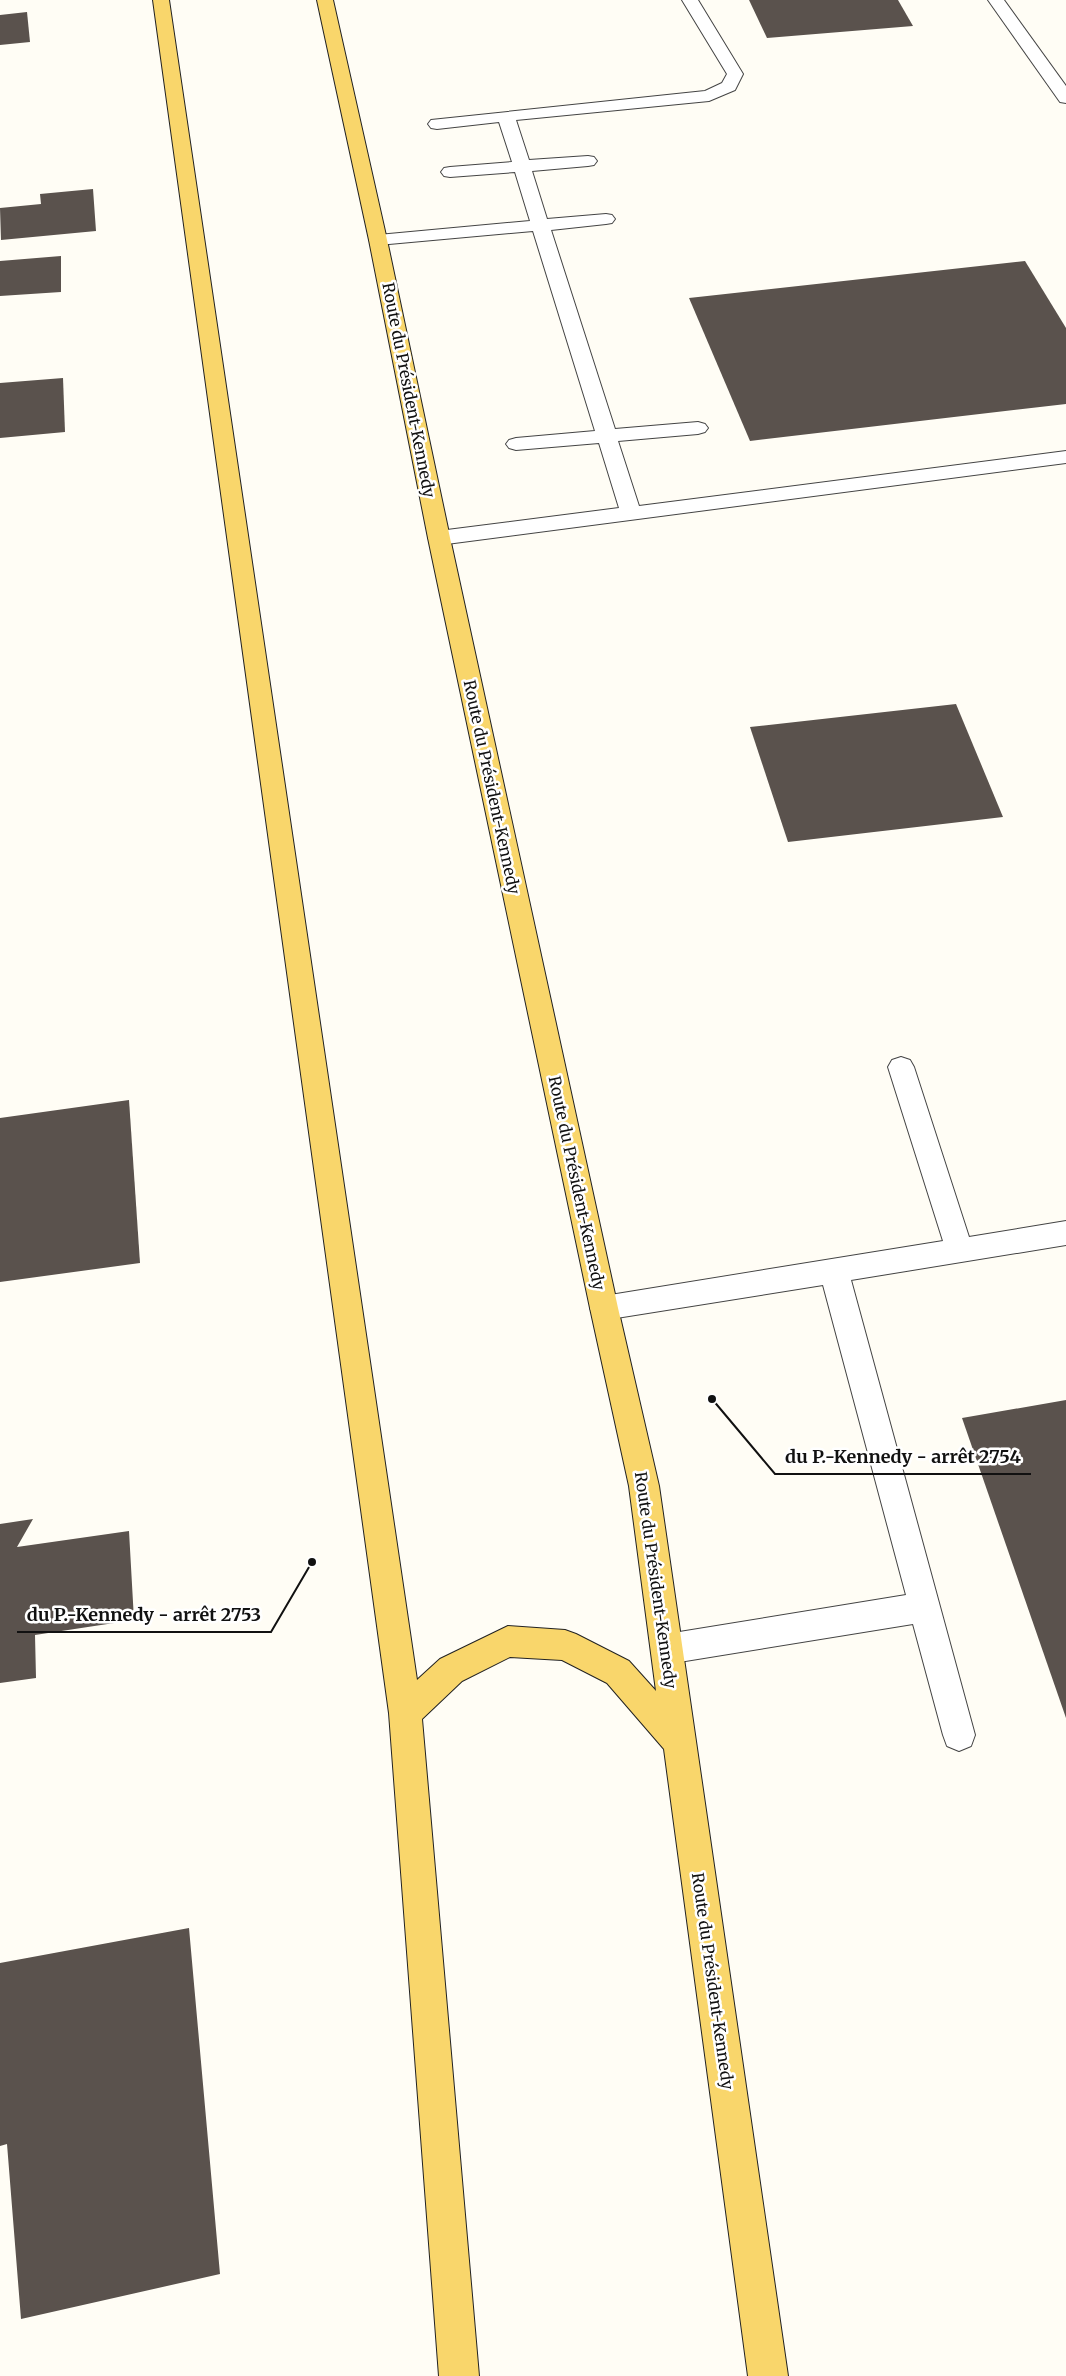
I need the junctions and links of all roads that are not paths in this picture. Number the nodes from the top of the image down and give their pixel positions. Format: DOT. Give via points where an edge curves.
graph roads {
  1 [pos="161,0"];
  2 [pos="325,0"];
  3 [pos="690,0"];
  4 [pos="996,0"];
  5 [pos="1066,98"];
  6 [pos="506,116"];
  7 [pos="437,124"];
  8 [pos="588,161"];
  9 [pos="521,167"];
  10 [pos="450,172"];
  11 [pos="606,219"];
  12 [pos="540,225"];
  13 [pos="378,240"];
  14 [pos="698,428"];
  15 [pos="607,437"];
  16 [pos="516,444"];
  17 [pos="1066,457"];
  18 [pos="631,513"];
  19 [pos="439,538"];
  20 [pos="901,1067"];
  21 [pos="1066,1233"];
  22 [pos="960,1250"];
  23 [pos="834,1271"];
  24 [pos="604,1308"];
  25 [pos="924,1607"];
  26 [pos="667,1648"];
  27 [pos="405,1713"];
  28 [pos="959,1735"];
  29 [pos="680,1742"];
  30 [pos="459,2376"];
  31 [pos="768,2376"];
  1 -- 27 [label="main road"];
  2 -- 13 [label="main road, Route du Président-Kennedy"];
  3 -- 6 [label="lane" via="736,74 729,86 709,96"];
  4 -- 5 [label="lane"];
  6 -- 7 [label="lane"];
  6 -- 9 [label="lane"];
  8 -- 9 [label="lane"];
  9 -- 10 [label="lane"];
  9 -- 12 [label="lane"];
  11 -- 12 [label="lane"];
  12 -- 13 [label="lane"];
  12 -- 15 [label="lane"];
  13 -- 19 [label="main road, Route du Président-Kennedy"];
  14 -- 15 [label="lane"];
  15 -- 16 [label="lane"];
  15 -- 18 [label="lane"];
  17 -- 18 [label="lane"];
  18 -- 19 [label="lane"];
  19 -- 24 [label="main road, Route du Président-Kennedy"];
  20 -- 22 [label="lane"];
  21 -- 22 [label="lane"];
  22 -- 23 [label="lane"];
  23 -- 24 [label="lane"];
  23 -- 25 [label="lane"];
  24 -- 26 [label="main road, Route du Président-Kennedy" via="644,1486"];
  25 -- 26 [label="lane"];
  25 -- 28 [label="lane"];
  26 -- 29 [label="main road, Route du Président-Kennedy"];
  27 -- 29 [label="main road" via="451,1670 508,1642 565,1645 618,1672"];
  27 -- 30 [label="main road"];
  29 -- 31 [label="main road, Route du Président-Kennedy"];
}
